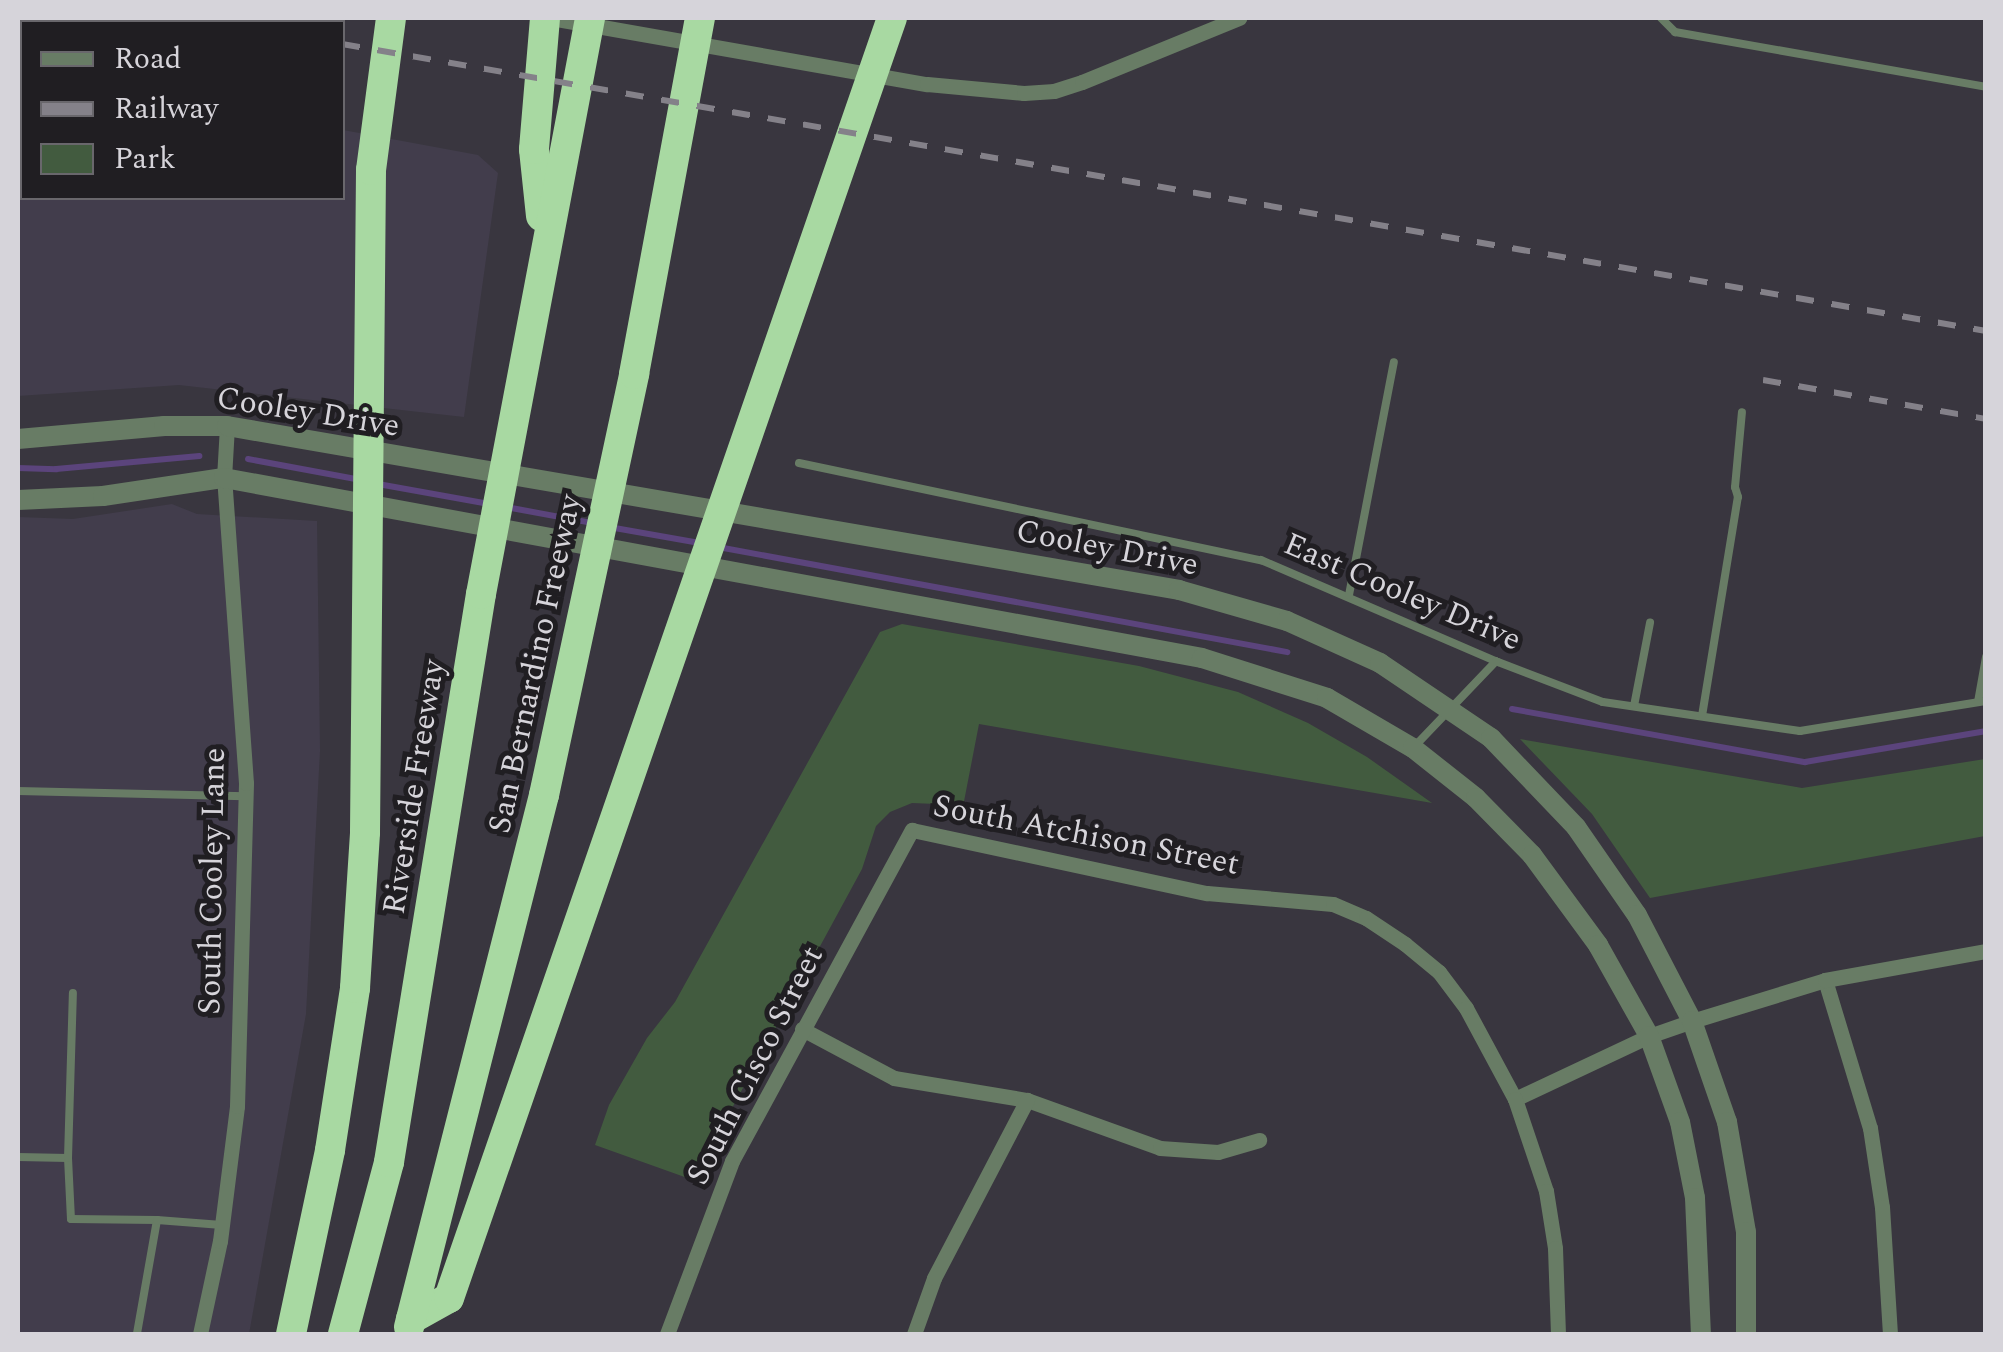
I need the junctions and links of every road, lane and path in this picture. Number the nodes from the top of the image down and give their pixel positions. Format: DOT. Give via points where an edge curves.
graph roads {
  1 [pos="391,18"];
  2 [pos="548,18"];
  3 [pos="590,18"];
  4 [pos="700,18"];
  5 [pos="892,18"];
  6 [pos="1239,18"];
  7 [pos="1661,18"];
  8 [pos="1986,87"];
  9 [pos="545,248"];
  10 [pos="1394,362"];
  11 [pos="1742,412"];
  12 [pos="227,426"];
  13 [pos="18,439"];
  14 [pos="799,463"];
  15 [pos="224,478"];
  16 [pos="18,500"];
  17 [pos="1350,595"];
  18 [pos="1650,623"];
  19 [pos="1986,657"];
  20 [pos="1496,662"];
  21 [pos="1982,702"];
  22 [pos="1634,706"];
  23 [pos="1451,708"];
  24 [pos="1702,716"];
  25 [pos="1413,748"];
  26 [pos="18,790"];
  27 [pos="245,796"];
  28 [pos="912,830"];
  29 [pos="1986,951"];
  30 [pos="1825,980"];
  31 [pos="72,993"];
  32 [pos="1692,1021"];
  33 [pos="802,1029"];
  34 [pos="1649,1036"];
  35 [pos="1027,1100"];
  36 [pos="1515,1100"];
  37 [pos="1259,1140"];
  38 [pos="18,1158"];
  39 [pos="68,1158"];
  40 [pos="157,1220"];
  41 [pos="222,1225"];
  42 [pos="409,1327"];
  43 [pos="137,1334"];
  44 [pos="200,1334"];
  45 [pos="292,1334"];
  46 [pos="343,1334"];
  47 [pos="667,1334"];
  48 [pos="914,1334"];
  49 [pos="1558,1334"];
  50 [pos="1701,1334"];
  51 [pos="1746,1334"];
  52 [pos="1890,1334"];
  1 -- 45 [label="highway" via="371,170 365,832 355,988"];
  2 -- 6 [label="street" via="927,84 1024,93 1082,82"];
  2 -- 9 [label="highway" via="534,150"];
  3 -- 9 [label="highway"];
  4 -- 42 [label="highway, San Bernardino Freeway" via="580,634"];
  5 -- 42 [label="highway" via="448,1298"];
  7 -- 8 [label="lane" via="1674,32"];
  9 -- 46 [label="highway, Riverside Freeway" via="389,1162"];
  10 -- 17 [label="lane"];
  11 -- 24 [label="lane" via="1738,498"];
  12 -- 13 [label="street, Cooley Drive"];
  12 -- 15 [label="street, South Cooley Lane"];
  12 -- 23 [label="street, Cooley Drive" via="1179,590 1287,621 1380,663"];
  14 -- 17 [label="lane, East Cooley Drive" via="1261,560"];
  15 -- 16 [label="street" via="103,496"];
  15 -- 25 [label="street" via="1202,658 1327,698"];
  15 -- 27 [label="street, South Cooley Lane"];
  17 -- 20 [label="lane, East Cooley Drive"];
  18 -- 22 [label="lane"];
  19 -- 21 [label="lane"];
  20 -- 22 [label="lane, East Cooley Drive" via="1603,702"];
  20 -- 23 [label="lane"];
  21 -- 24 [label="lane, East Cooley Drive" via="1800,731"];
  22 -- 24 [label="lane, East Cooley Drive"];
  23 -- 25 [label="lane"];
  23 -- 32 [label="street, Cooley Drive" via="1491,738 1576,827 1637,916"];
  25 -- 34 [label="street" via="1532,855 1598,945"];
  26 -- 27 [label="lane"];
  27 -- 41 [label="street, South Cooley Lane" via="238,1106"];
  28 -- 33 [label="street, South Cisco Street"];
  28 -- 36 [label="street, South Atchison Street" via="1207,892 1334,904 1366,918 1439,972 1488,1043"];
  29 -- 30 [label="street"];
  30 -- 32 [label="street"];
  30 -- 52 [label="street" via="1870,1128"];
  31 -- 39 [label="lane"];
  32 -- 34 [label="street"];
  32 -- 51 [label="street, Cooley Drive" via="1726,1122 1746,1232"];
  33 -- 35 [label="street" via="894,1078"];
  33 -- 47 [label="street, South Cisco Street" via="732,1160"];
  34 -- 36 [label="street"];
  34 -- 50 [label="street" via="1680,1122 1695,1198"];
  35 -- 37 [label="street" via="1160,1148 1218,1152"];
  35 -- 48 [label="street" via="934,1278"];
  36 -- 49 [label="street, South Atchison Street" via="1546,1191"];
  38 -- 39 [label="lane"];
  39 -- 40 [label="lane" via="71,1219"];
  40 -- 41 [label="lane"];
  40 -- 43 [label="lane"];
  41 -- 44 [label="street, South Cooley Lane"];
}
